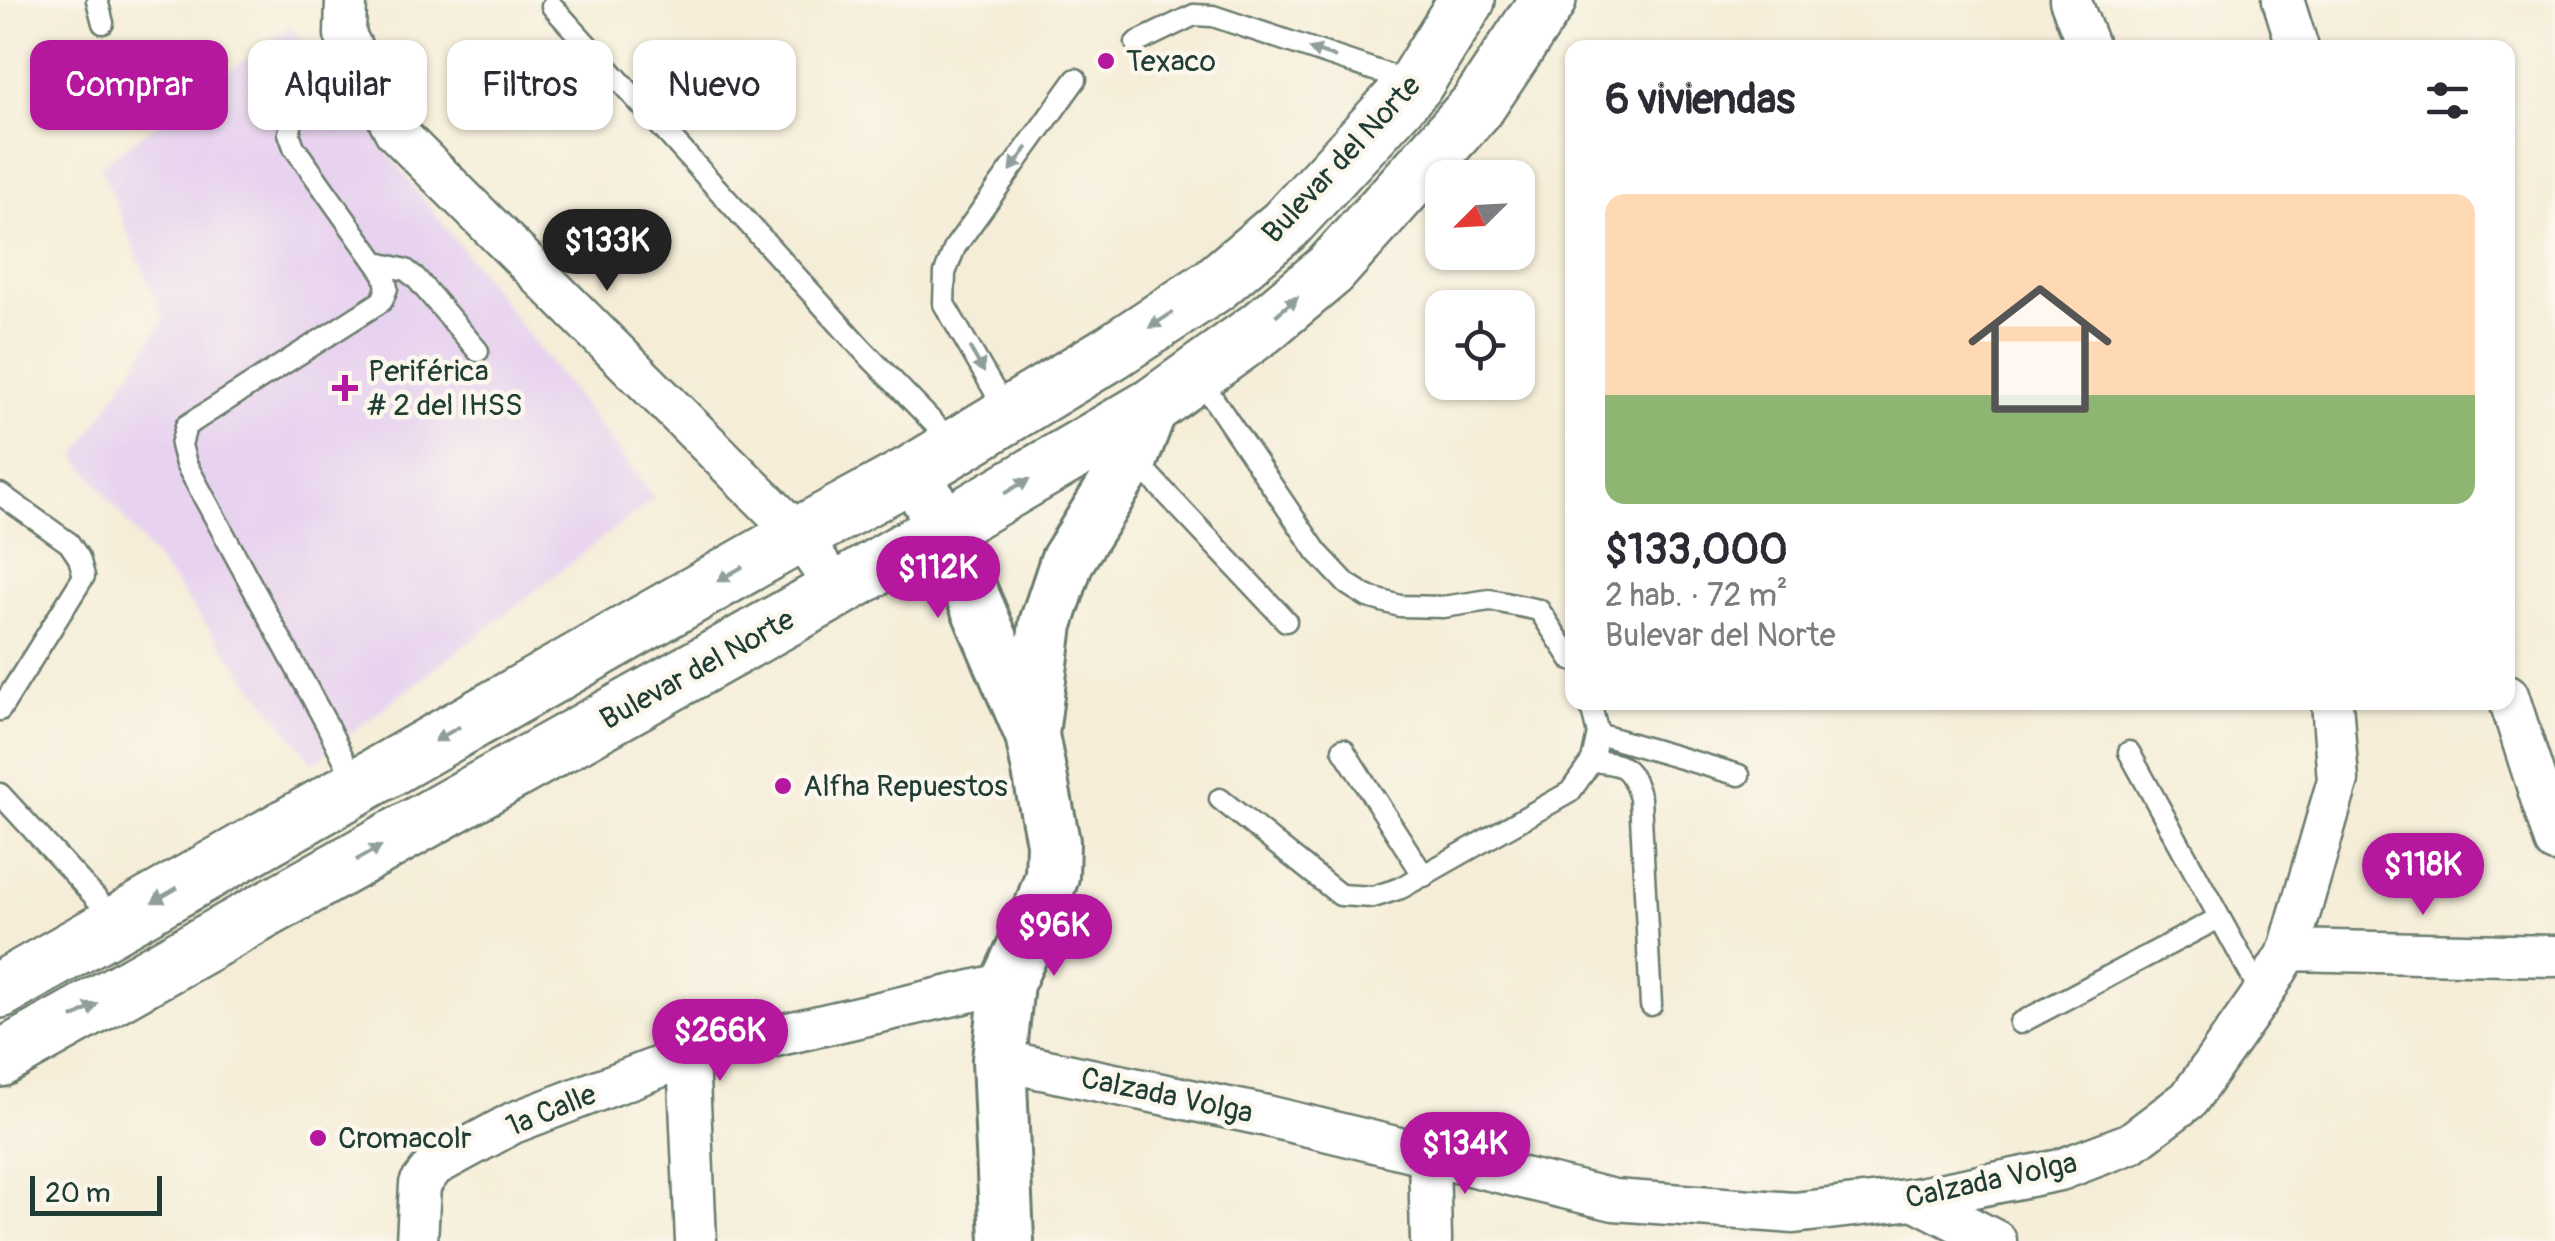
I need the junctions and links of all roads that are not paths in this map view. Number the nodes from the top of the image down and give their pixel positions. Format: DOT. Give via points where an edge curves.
graph roads {
  1 [pos="97,0"];
  2 [pos="346,0"];
  3 [pos="1467,0"];
  4 [pos="1548,0"];
  5 [pos="2070,0"];
  6 [pos="2283,0"];
  7 [pos="552,6"];
  8 [pos="1189,8"];
  9 [pos="103,24"];
  10 [pos="347,40"];
  11 [pos="2086,40"];
  12 [pos="2296,40"];
  13 [pos="1136,43"];
  14 [pos="1076,79"];
  15 [pos="1415,84"];
  16 [pos="290,130"];
  17 [pos="394,130"];
  18 [pos="377,263"];
  19 [pos="478,351"];
  20 [pos="1197,374"];
  21 [pos="1152,407"];
  22 [pos="1009,415"];
  23 [pos="1132,457"];
  24 [pos="935,460"];
  25 [pos="0,494"];
  26 [pos="944,528"];
  27 [pos="799,535"];
  28 [pos="837,590"];
  29 [pos="1286,621"];
  30 [pos="1565,649"];
  31 [pos="0,710"];
  32 [pos="1592,710"];
  33 [pos="2333,710"];
  34 [pos="2513,710"];
  35 [pos="1598,734"];
  36 [pos="1032,736"];
  37 [pos="1343,749"];
  38 [pos="2129,752"];
  39 [pos="1592,761"];
  40 [pos="1740,774"];
  41 [pos="357,786"];
  42 [pos="0,794"];
  43 [pos="1220,799"];
  44 [pos="2555,842"];
  45 [pos="1424,876"];
  46 [pos="2220,918"];
  47 [pos="118,922"];
  48 [pos="2289,950"];
  49 [pos="2555,956"];
  50 [pos="1007,983"];
  51 [pos="0,990"];
  52 [pos="2262,995"];
  53 [pos="1652,1006"];
  54 [pos="2020,1023"];
  55 [pos="688,1056"];
  56 [pos="0,1059"];
  57 [pos="999,1060"];
  58 [pos="1429,1155"];
  59 [pos="1914,1199"];
  60 [pos="417,1223"];
  61 [pos="1793,1227"];
  62 [pos="696,1241"];
  63 [pos="1007,1241"];
  64 [pos="1431,1241"];
  65 [pos="1996,1241"];
  1 -- 9 [label="lane"];
  2 -- 10 [label="street"];
  3 -- 15 [label="main road, Bulevar del Norte"];
  20 -- 4 [label="main road, Bulevar del Norte, one-way" via="1330,270 1478,106"];
  5 -- 11 [label="street"];
  6 -- 12 [label="street"];
  7 -- 24 [label="lane" via="861,348"];
  8 -- 13 [label="lane"];
  15 -- 8 [label="lane, one-way"];
  14 -- 22 [label="lane, one-way" via="944,273 944,304"];
  15 -- 22 [label="main road, Bulevar del Norte, one-way" via="1285,225 1214,285"];
  16 -- 18 [label="lane" via="294,147"];
  17 -- 27 [label="street"];
  18 -- 19 [label="lane" via="416,278"];
  18 -- 41 [label="lane" via="387,288 382,301 186,426 181,445"];
  20 -- 21 [label="main road, Bulevar del Norte"];
  20 -- 30 [label="lane" via="1317,552 1348,584 1400,606 1490,600 1539,610"];
  21 -- 23 [label="street"];
  26 -- 21 [label="main road, Bulevar del Norte, one-way"];
  22 -- 24 [label="main road, Bulevar del Norte"];
  23 -- 29 [label="lane"];
  23 -- 36 [label="street" via="1067,561 1046,624"];
  24 -- 26 [label="street"];
  24 -- 27 [label="main road, Bulevar del Norte"];
  25 -- 31 [label="lane" via="69,542 84,576"];
  26 -- 28 [label="main road, Bulevar del Norte"];
  26 -- 36 [label="street"];
  27 -- 28 [label="street"];
  27 -- 41 [label="main road, Bulevar del Norte, one-way"];
  56 -- 28 [label="main road, Bulevar del Norte, one-way"];
  32 -- 35 [label="lane"];
  33 -- 48 [label="street, Calzada Volga" via="2338,780"];
  34 -- 44 [label="street"];
  35 -- 39 [label="lane"];
  35 -- 40 [label="lane"];
  36 -- 50 [label="street" via="1053,842 1052,876"];
  37 -- 45 [label="lane"];
  38 -- 46 [label="lane"];
  39 -- 45 [label="lane" via="1570,792"];
  39 -- 53 [label="lane" via="1630,772 1640,798"];
  41 -- 47 [label="main road, Bulevar del Norte, one-way"];
  42 -- 47 [label="lane"];
  43 -- 45 [label="lane" via="1340,895 1373,898"];
  46 -- 52 [label="lane"];
  46 -- 54 [label="lane"];
  47 -- 51 [label="main road, Bulevar del Norte"];
  48 -- 49 [label="street"];
  48 -- 52 [label="street, Calzada Volga"];
  50 -- 55 [label="street, 1a Calle"];
  50 -- 57 [label="street"];
  52 -- 59 [label="street, Calzada Volga" via="2189,1099 2130,1143 2060,1170"];
  55 -- 60 [label="street, 1a Calle" via="513,1122 434,1166 420,1184"];
  55 -- 62 [label="street"];
  57 -- 58 [label="street, Calzada Volga"];
  57 -- 63 [label="street"];
  58 -- 61 [label="street, Calzada Volga" via="1614,1200"];
  58 -- 64 [label="street"];
  59 -- 61 [label="street, Calzada Volga"];
  59 -- 65 [label="street"];
}
